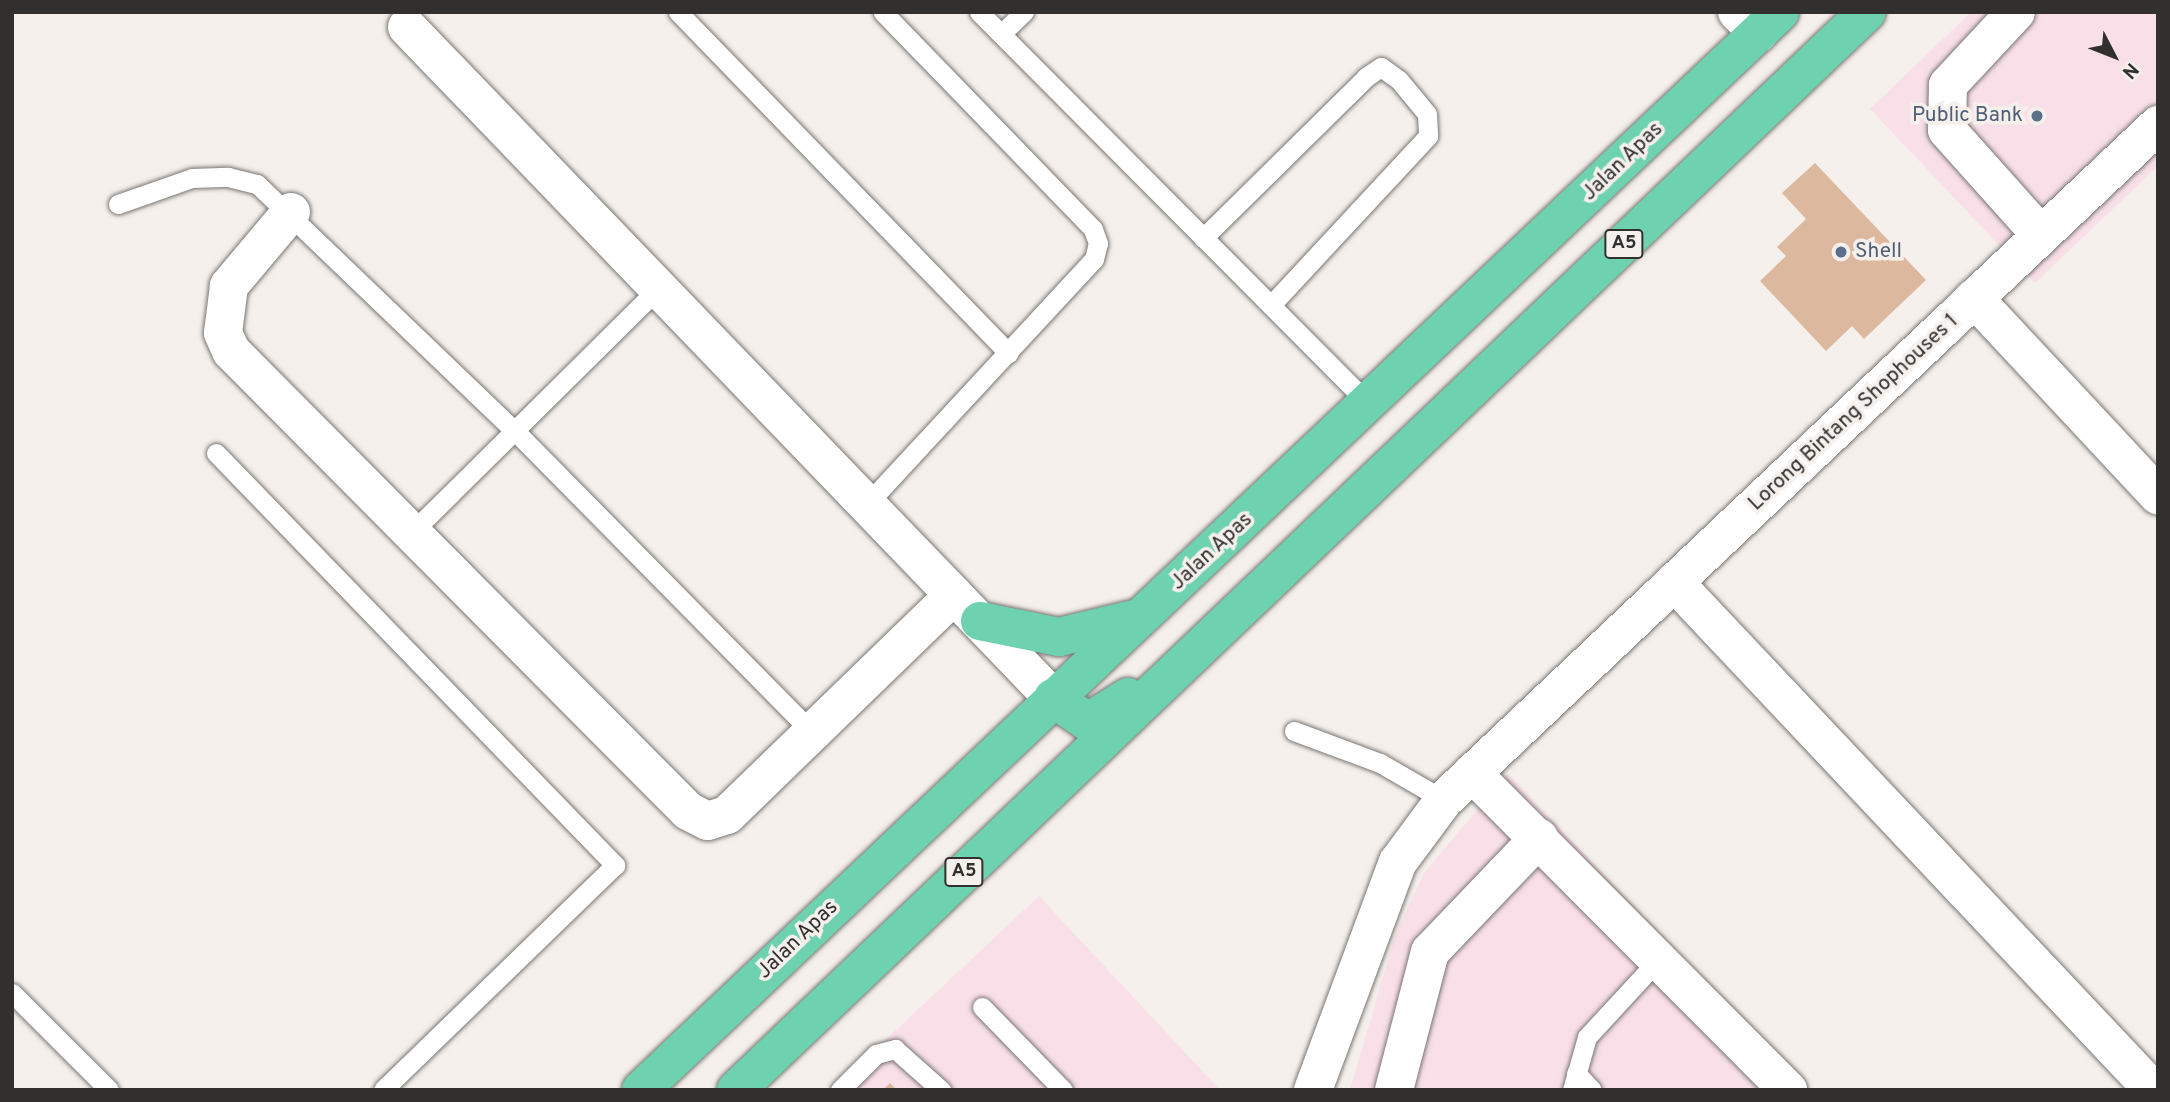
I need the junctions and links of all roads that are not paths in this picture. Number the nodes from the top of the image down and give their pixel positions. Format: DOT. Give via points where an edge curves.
graph roads {
  1 [pos="678,12"];
  2 [pos="883,12"];
  3 [pos="979,12"];
  4 [pos="1024,12"];
  5 [pos="1867,12"];
  6 [pos="2016,12"];
  7 [pos="1759,19"];
  8 [pos="407,27"];
  9 [pos="1001,34"];
  10 [pos="2158,125"];
  11 [pos="118,204"];
  12 [pos="291,212"];
  13 [pos="2041,235"];
  14 [pos="1203,238"];
  15 [pos="659,288"];
  16 [pos="1975,298"];
  17 [pos="1271,305"];
  18 [pos="1008,353"];
  19 [pos="1369,404"];
  20 [pos="515,431"];
  21 [pos="216,453"];
  22 [pos="2144,463"];
  23 [pos="2158,495"];
  24 [pos="867,504"];
  25 [pos="409,535"];
  26 [pos="1674,582"];
  27 [pos="967,608"];
  28 [pos="1142,617"];
  29 [pos="1191,655"];
  30 [pos="1054,698"];
  31 [pos="811,731"];
  32 [pos="1294,731"];
  33 [pos="1481,765"];
  34 [pos="1444,800"];
  35 [pos="1539,838"];
  36 [pos="1660,958"];
  37 [pos="12,993"];
  38 [pos="982,1007"];
  39 [pos="1574,1081"];
  40 [pos="109,1090"];
  41 [pos="383,1090"];
  42 [pos="641,1090"];
  43 [pos="736,1090"];
  44 [pos="840,1090"];
  45 [pos="941,1090"];
  46 [pos="1063,1090"];
  47 [pos="1313,1090"];
  48 [pos="1394,1090"];
  49 [pos="1592,1090"];
  50 [pos="1788,1090"];
  51 [pos="2153,1090"];
  1 -- 18 [label="lane"];
  2 -- 18 [label="lane" via="1093,229 1094,259"];
  3 -- 9 [label="lane"];
  4 -- 9 [label="lane"];
  5 -- 29 [label="highway, A5"];
  6 -- 13 [label="street" via="1948,85 1947,130 1960,151"];
  7 -- 19 [label="highway, Jalan Apas"];
  8 -- 15 [label="street"];
  9 -- 14 [label="lane"];
  10 -- 13 [label="street, Lorong Bintang Shophouses 1"];
  11 -- 12 [label="lane" via="180,181 228,177 257,184"];
  12 -- 20 [label="lane"];
  12 -- 25 [label="street" via="229,286 223,333 247,370"];
  13 -- 16 [label="street, Lorong Bintang Shophouses 1"];
  14 -- 17 [label="lane"];
  14 -- 17 [label="lane" via="1366,77 1381,67 1399,80 1427,114 1428,136"];
  15 -- 20 [label="lane"];
  15 -- 24 [label="street"];
  16 -- 22 [label="street"];
  16 -- 26 [label="street, Lorong Bintang Shophouses 1"];
  17 -- 19 [label="lane"];
  18 -- 24 [label="lane"];
  19 -- 28 [label="highway, Jalan Apas"];
  20 -- 25 [label="lane"];
  20 -- 31 [label="lane"];
  21 -- 41 [label="lane" via="615,865"];
  22 -- 23 [label="street"];
  24 -- 27 [label="street"];
  25 -- 31 [label="street" via="688,811 708,821 727,815"];
  26 -- 33 [label="street, Lorong Bintang Shophouses 1"];
  26 -- 51 [label="street"];
  27 -- 28 [label="highway" via="1059,637"];
  27 -- 30 [label="street"];
  27 -- 31 [label="street"];
  28 -- 30 [label="highway, Jalan Apas"];
  29 -- 30 [label="highway" via="1170,660 1101,720 1074,718"];
  29 -- 43 [label="highway, A5"];
  30 -- 42 [label="highway, Jalan Apas"];
  32 -- 34 [label="lane" via="1380,762"];
  33 -- 34 [label="street, Lorong Bintang Shophouses 1"];
  33 -- 35 [label="street"];
  34 -- 47 [label="street, Lorong Bintang Shophouses 1" via="1393,872"];
  35 -- 36 [label="street"];
  35 -- 48 [label="street" via="1430,952"];
  36 -- 39 [label="lane" via="1587,1037"];
  36 -- 50 [label="street"];
  37 -- 40 [label="lane"];
  38 -- 46 [label="lane"];
  39 -- 49 [label="lane"];
  44 -- 45 [label="lane" via="876,1054 895,1049"];
}
